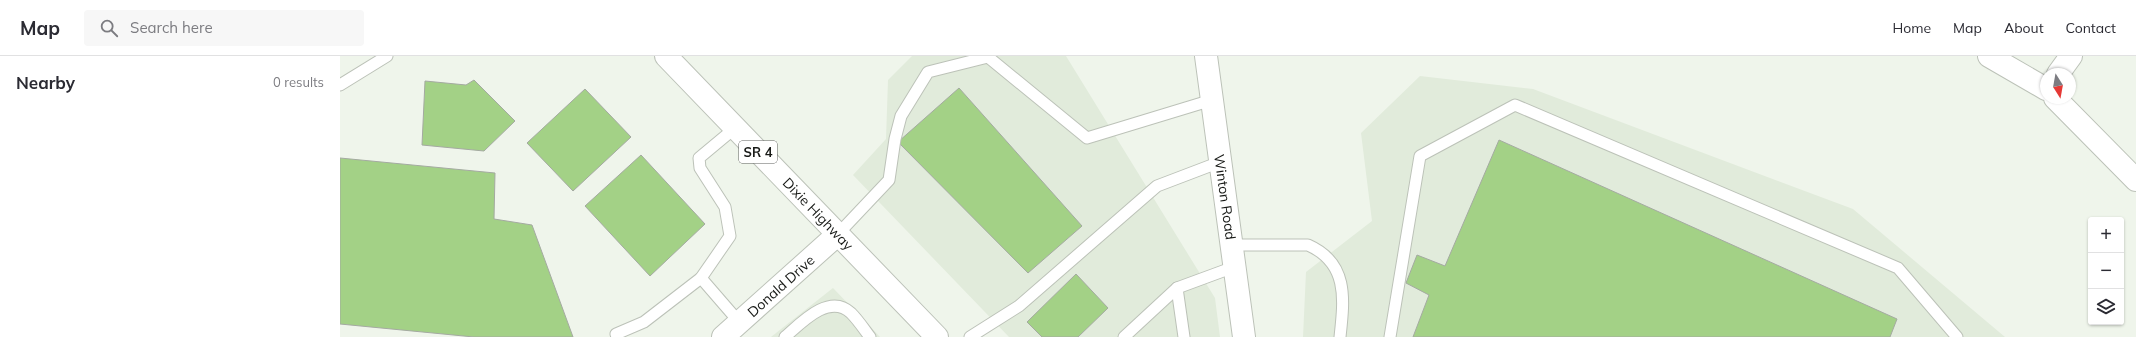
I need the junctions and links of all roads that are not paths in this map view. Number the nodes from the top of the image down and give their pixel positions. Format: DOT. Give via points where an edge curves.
graph roads {
  1 [pos="387,56"];
  2 [pos="666,56"];
  3 [pos="1206,56"];
  4 [pos="1989,56"];
  5 [pos="2071,56"];
  6 [pos="2062,68"];
  7 [pos="340,85"];
  8 [pos="2040,86"];
  9 [pos="1212,100"];
  10 [pos="2061,104"];
  11 [pos="735,128"];
  12 [pos="1220,162"];
  13 [pos="2136,180"];
  14 [pos="837,235"];
  15 [pos="1231,244"];
  16 [pos="1234,267"];
  17 [pos="701,278"];
  18 [pos="1177,288"];
  19 [pos="740,323"];
  20 [pos="1953,335"];
  21 [pos="617,337"];
  22 [pos="723,337"];
  23 [pos="785,337"];
  24 [pos="870,337"];
  25 [pos="937,337"];
  26 [pos="970,337"];
  27 [pos="1124,337"];
  28 [pos="1184,337"];
  29 [pos="1244,337"];
  30 [pos="1340,337"];
  31 [pos="1390,337"];
  1 -- 7 [label="lane"];
  2 -- 11 [label="street, Dixie Highway / SR 4"];
  3 -- 9 [label="street, Winton Road"];
  4 -- 8 [label="street"];
  5 -- 6 [label="street"];
  9 -- 12 [label="street, Winton Road"];
  9 -- 14 [label="lane" via="1086,138 988,57 928,72 901,116 889,180"];
  10 -- 13 [label="street"];
  11 -- 14 [label="street, Dixie Highway / SR 4"];
  11 -- 17 [label="lane" via="699,158 700,168 725,207 730,236"];
  12 -- 15 [label="street, Winton Road"];
  12 -- 26 [label="lane" via="1158,186 1019,306"];
  14 -- 19 [label="street, Donald Drive"];
  14 -- 25 [label="street, Dixie Highway / SR 4"];
  15 -- 16 [label="street, Winton Road"];
  15 -- 30 [label="lane" via="1308,245 1318,249 1330,260 1343,286"];
  16 -- 18 [label="lane"];
  16 -- 29 [label="street, Winton Road"];
  17 -- 19 [label="lane"];
  17 -- 21 [label="lane" via="644,322 616,334"];
  18 -- 27 [label="lane"];
  18 -- 28 [label="lane"];
  19 -- 22 [label="street, Donald Drive"];
  20 -- 31 [label="lane" via="1898,268 1515,106 1420,156"];
  23 -- 24 [label="lane" via="817,310 837,306 850,312"];
}
